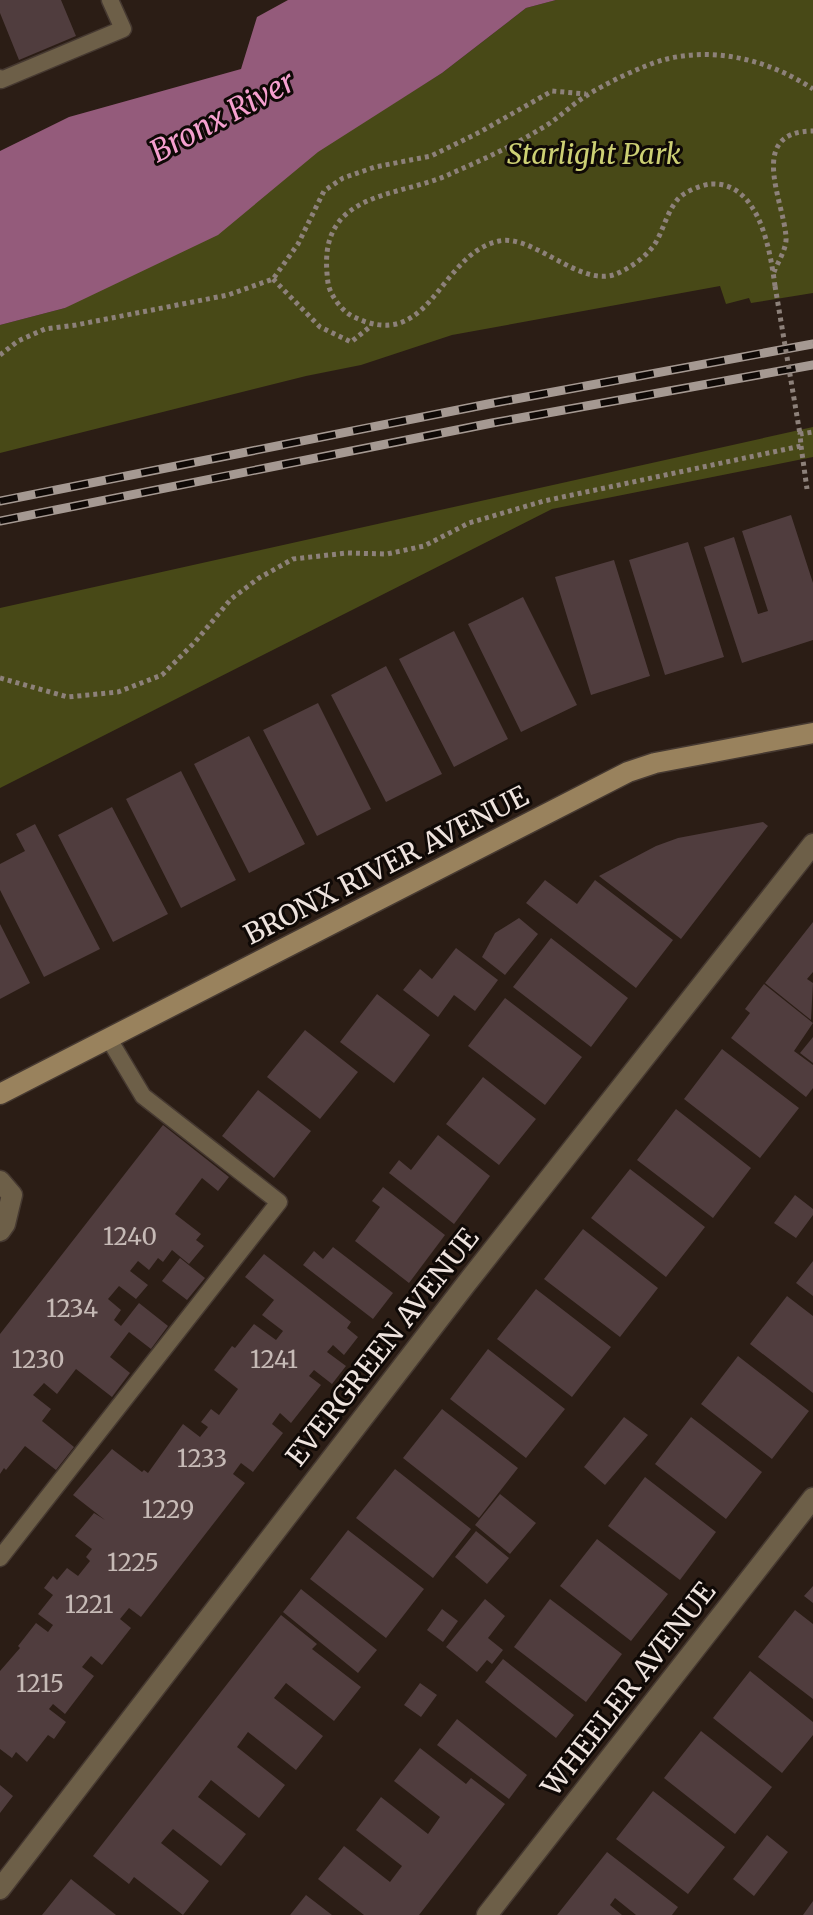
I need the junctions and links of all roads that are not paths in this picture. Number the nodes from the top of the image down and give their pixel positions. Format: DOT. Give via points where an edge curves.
graph roads {
  1 [pos="110,0"];
  2 [pos="0,78"];
  3 [pos="813,733"];
  4 [pos="813,844"];
  5 [pos="109,1039"];
  6 [pos="0,1094"];
  7 [pos="0,1181"];
  8 [pos="0,1231"];
  9 [pos="813,1498"];
  10 [pos="0,1558"];
  11 [pos="0,1889"];
  12 [pos="487,1915"];
  1 -- 2 [label="lane" via="123,29"];
  3 -- 5 [label="main road, BRONX RIVER AVENUE" via="638,768"];
  4 -- 11 [label="street, EVERGREEN AVENUE"];
  5 -- 6 [label="main road, BRONX RIVER AVENUE"];
  5 -- 10 [label="lane" via="143,1096 279,1202"];
  7 -- 8 [label="street" via="12,1195"];
  9 -- 12 [label="street, WHEELER AVENUE"];
}
